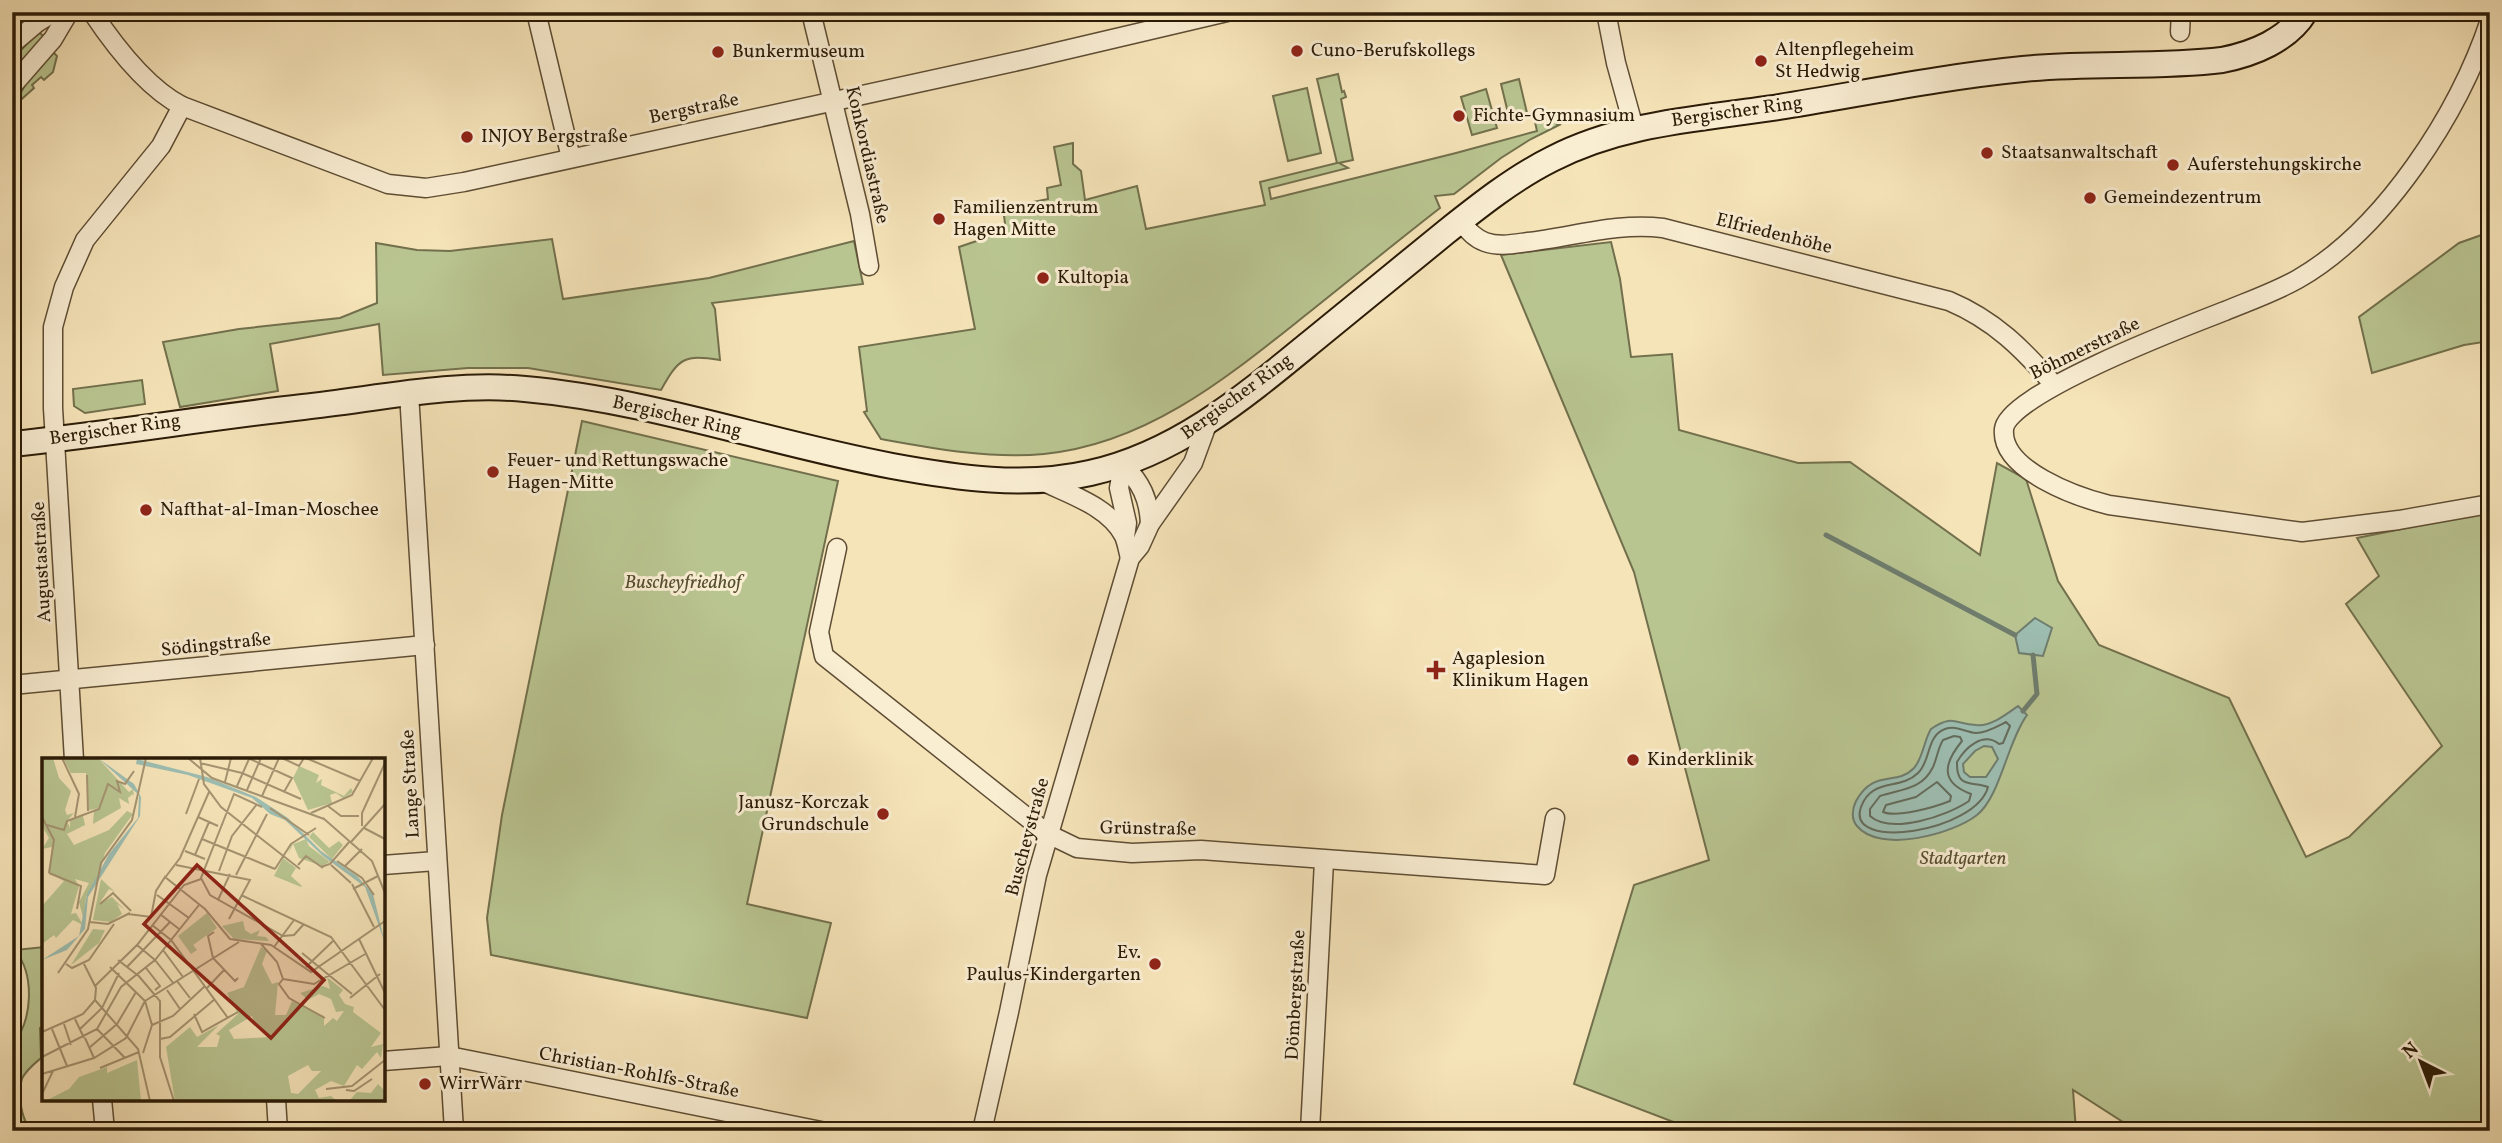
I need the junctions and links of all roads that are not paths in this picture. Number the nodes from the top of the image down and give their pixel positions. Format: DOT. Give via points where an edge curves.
graph roads {
  1 [pos="54,12"];
  2 [pos="69,12"];
  3 [pos="92,12"];
  4 [pos="811,12"];
  5 [pos="1227,12"];
  6 [pos="1606,12"];
  7 [pos="2182,12"];
  8 [pos="2305,12"];
  9 [pos="536,14"];
  10 [pos="2490,20"];
  11 [pos="2179,32"];
  12 [pos="12,44"];
  13 [pos="12,86"];
  14 [pos="833,100"];
  15 [pos="182,106"];
  16 [pos="1634,128"];
  17 [pos="571,158"];
  18 [pos="1460,221"];
  19 [pos="869,266"];
  20 [pos="2054,385"];
  21 [pos="409,393"];
  22 [pos="1208,422"];
  23 [pos="55,438"];
  24 [pos="12,444"];
  25 [pos="1123,465"];
  26 [pos="1040,480"];
  27 [pos="2490,506"];
  28 [pos="1150,524"];
  29 [pos="1125,537"];
  30 [pos="837,548"];
  31 [pos="1130,558"];
  32 [pos="425,645"];
  33 [pos="68,681"];
  34 [pos="12,685"];
  35 [pos="74,758"];
  36 [pos="1555,818"];
  37 [pos="1048,834"];
  38 [pos="436,861"];
  39 [pos="1324,861"];
  40 [pos="385,864"];
  41 [pos="449,1056"];
  42 [pos="385,1061"];
  43 [pos="102,1101"];
  44 [pos="276,1101"];
  45 [pos="105,1131"];
  46 [pos="278,1131"];
  47 [pos="454,1131"];
  48 [pos="821,1131"];
  49 [pos="982,1131"];
  50 [pos="1310,1131"];
  1 -- 12 [label="street"];
  2 -- 13 [label="street" via="53,39"];
  3 -- 15 [label="street, Bergstraße" via="149,82"];
  4 -- 14 [label="street, Konkordiastraße"];
  5 -- 14 [label="street, Bergstraße"];
  6 -- 16 [label="street"];
  7 -- 11 [label="street"];
  8 -- 16 [label="main road, Bergischer Ring" via="2261,49 2241,57 2026,68"];
  9 -- 17 [label="street"];
  10 -- 20 [label="street, Böhmerstraße" via="2457,99 2432,141 2395,192 2320,264 2277,289"];
  14 -- 17 [label="street, Bergstraße"];
  14 -- 19 [label="street, Konkordiastraße"];
  15 -- 17 [label="street, Bergstraße" via="388,184 407,187 464,182"];
  15 -- 23 [label="street, Augustastraße" via="161,146 85,240 73,262 52,342"];
  16 -- 18 [label="main road, Bergischer Ring" via="1547,161"];
  18 -- 20 [label="street, Elfriedenhöhe" via="1472,236 1498,246 1623,227 1663,228 1950,301 2008,335"];
  18 -- 22 [label="main road, Bergischer Ring"];
  20 -- 27 [label="street, Böhmerstraße" via="2008,418 2005,440 2021,463 2050,484 2082,498 2302,532"];
  21 -- 23 [label="main road, Bergischer Ring"];
  21 -- 26 [label="main road, Bergischer Ring" via="472,388 555,392 920,471 975,480"];
  21 -- 32 [label="street, Lange Straße"];
  22 -- 25 [label="main road, Bergischer Ring"];
  22 -- 28 [label="street, Buscheystraße" via="1193,463"];
  23 -- 24 [label="main road, Bergischer Ring"];
  23 -- 33 [label="street, Augustastraße"];
  25 -- 26 [label="main road, Bergischer Ring"];
  25 -- 28 [label="street" via="1138,480"];
  25 -- 29 [label="street, Buscheystraße" via="1119,488 1127,523"];
  26 -- 29 [label="street" via="1096,508"];
  28 -- 31 [label="street, Buscheystraße"];
  29 -- 31 [label="street, Buscheystraße"];
  30 -- 37 [label="street, Grünstraße" via="819,632 824,656"];
  31 -- 37 [label="street, Buscheystraße"];
  32 -- 33 [label="street, Södingstraße"];
  32 -- 38 [label="street, Lange Straße"];
  33 -- 34 [label="street, Södingstraße"];
  33 -- 35 [label="street, Augustastraße"];
  36 -- 39 [label="street, Grünstraße" via="1545,874"];
  37 -- 39 [label="street, Grünstraße" via="1077,848 1132,853 1201,850"];
  37 -- 49 [label="street, Buscheystraße"];
  38 -- 40 [label="street"];
  38 -- 41 [label="street, Lange Straße"];
  39 -- 50 [label="street, Dömbergstraße"];
  41 -- 42 [label="street, Christian-Rohlfs-Straße"];
  41 -- 47 [label="street, Lange Straße"];
  41 -- 48 [label="street, Christian-Rohlfs-Straße"];
  43 -- 45 [label="street"];
  44 -- 46 [label="street"];
}
